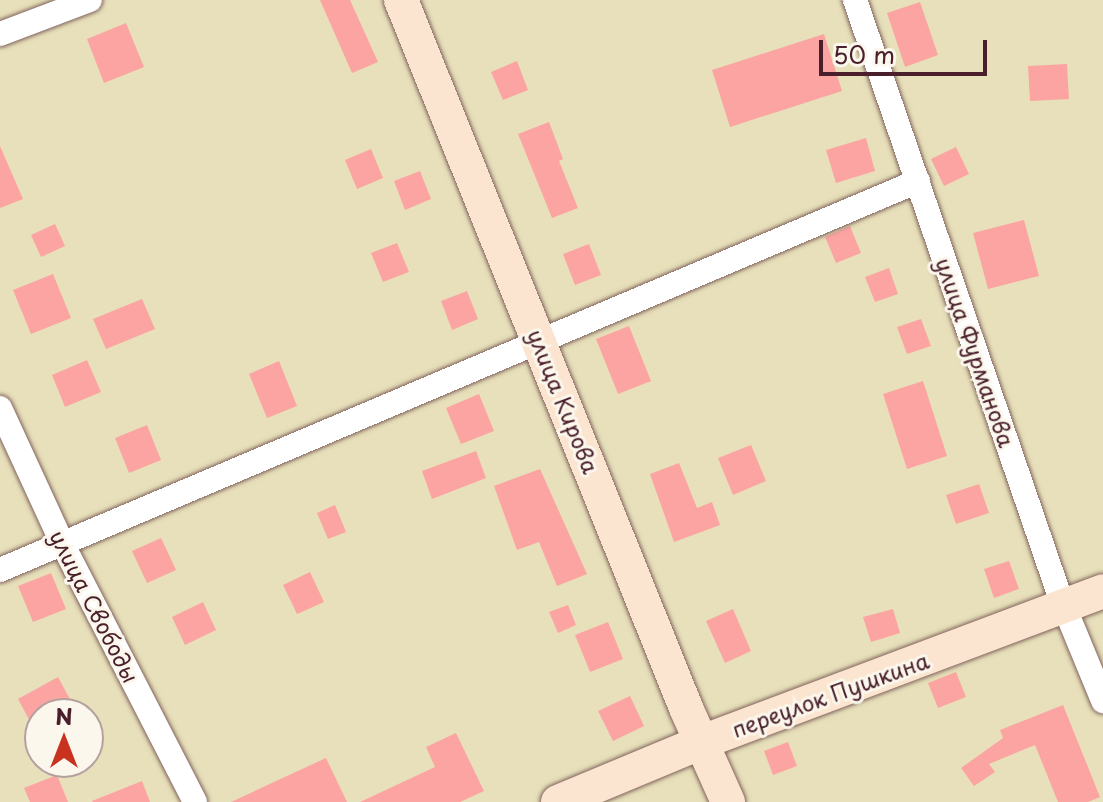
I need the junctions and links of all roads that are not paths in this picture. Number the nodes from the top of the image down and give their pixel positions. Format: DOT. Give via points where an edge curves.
graph roads {
  1 [pos="90,0"];
  2 [pos="401,0"];
  3 [pos="855,0"];
  4 [pos="0,34"];
  5 [pos="918,181"];
  6 [pos="540,341"];
  7 [pos="0,408"];
  8 [pos="62,543"];
  9 [pos="0,570"];
  10 [pos="1103,591"];
  11 [pos="1065,606"];
  12 [pos="1103,701"];
  13 [pos="702,742"];
  14 [pos="195,802"];
  15 [pos="558,802"];
  16 [pos="728,802"];
  1 -- 4 [label="street"];
  2 -- 6 [label="street, улица Кирова"];
  3 -- 5 [label="street, улица Фурманова"];
  5 -- 6 [label="street"];
  5 -- 11 [label="street, улица Фурманова"];
  6 -- 8 [label="street"];
  6 -- 13 [label="street, улица Кирова"];
  7 -- 8 [label="street, улица Свободы"];
  8 -- 9 [label="street"];
  8 -- 14 [label="street, улица Свободы"];
  10 -- 11 [label="street, переулок Пушкина"];
  11 -- 12 [label="street, улица Фурманова"];
  11 -- 13 [label="street, переулок Пушкина"];
  13 -- 15 [label="street, переулок Пушкина"];
  13 -- 16 [label="street, улица Кирова"];
}
